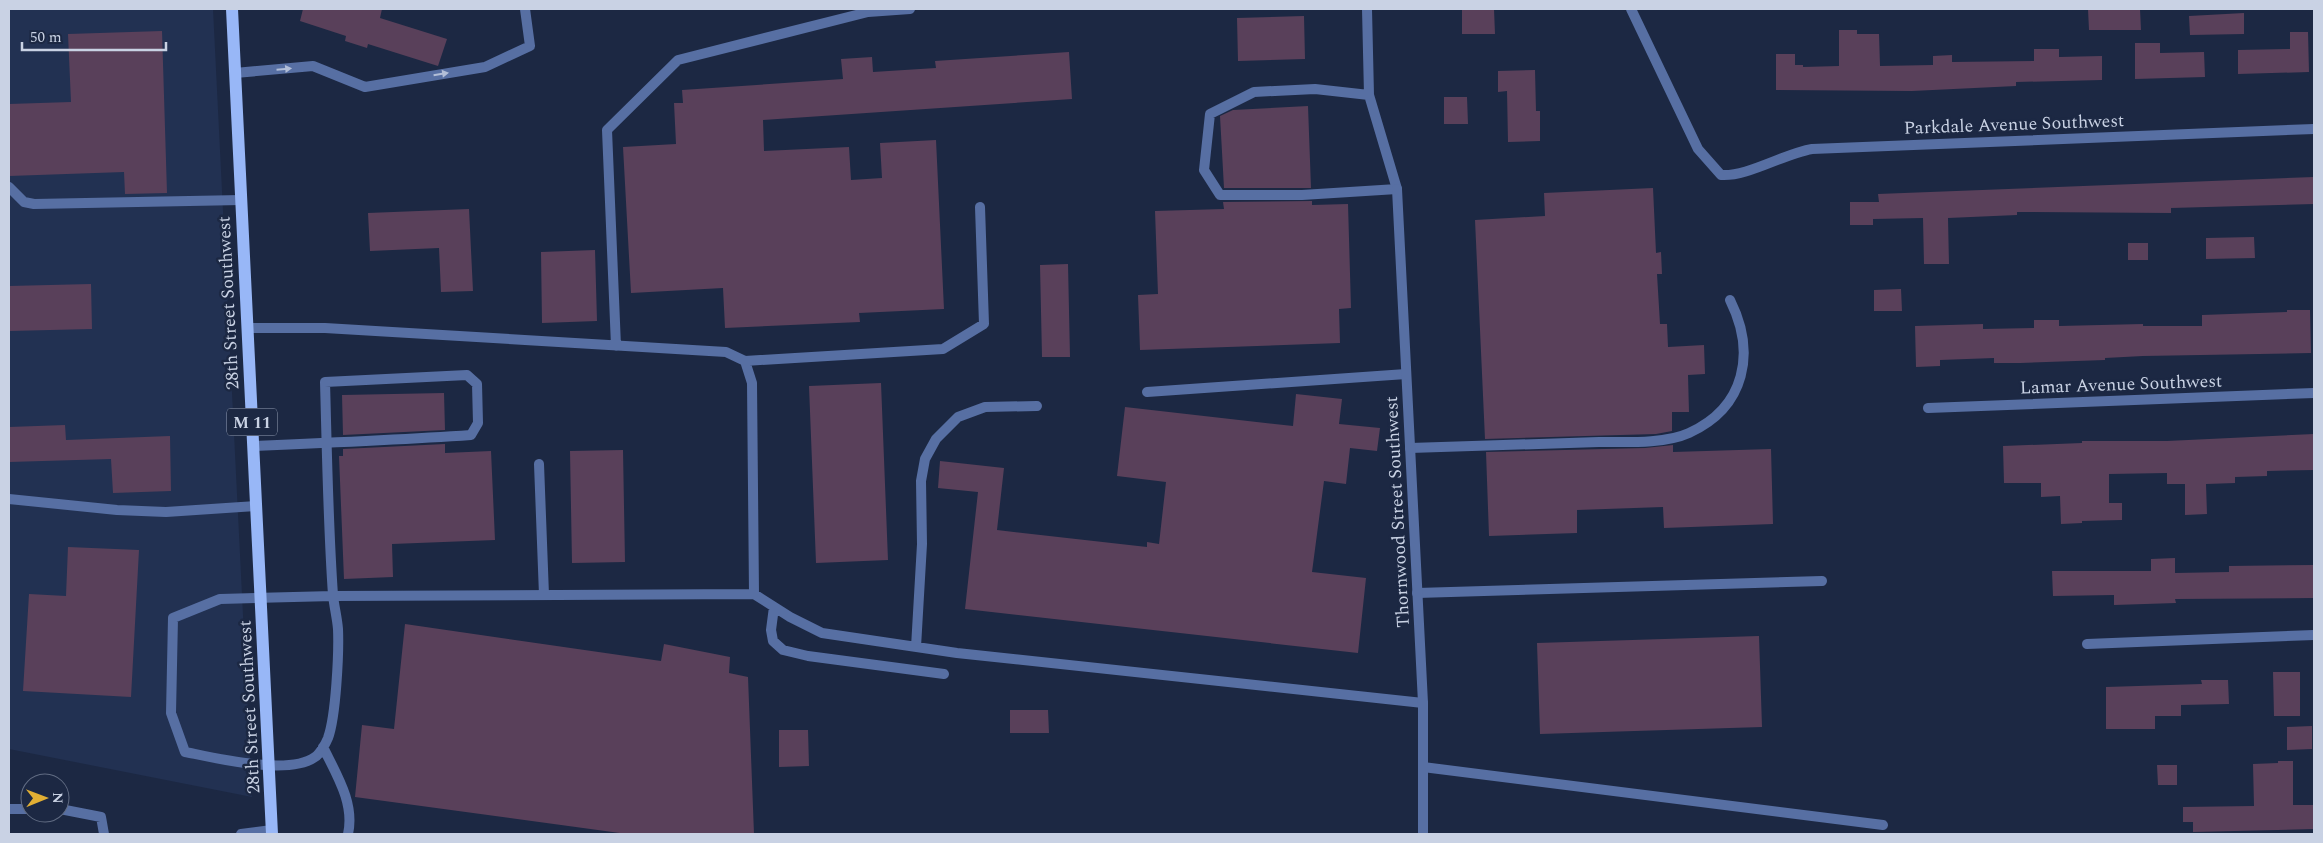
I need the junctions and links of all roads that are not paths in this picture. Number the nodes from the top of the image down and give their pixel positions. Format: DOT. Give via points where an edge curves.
graph roads {
  1 [pos="232,9"];
  2 [pos="525,9"];
  3 [pos="910,9"];
  4 [pos="1365,9"];
  5 [pos="1631,9"];
  6 [pos="235,73"];
  7 [pos="1369,96"];
  8 [pos="2314,129"];
  9 [pos="9,187"];
  10 [pos="1397,189"];
  11 [pos="241,200"];
  12 [pos="980,207"];
  13 [pos="1730,300"];
  14 [pos="246,328"];
  15 [pos="616,346"];
  16 [pos="745,361"];
  17 [pos="1406,374"];
  18 [pos="1147,392"];
  19 [pos="2314,393"];
  20 [pos="1037,406"];
  21 [pos="1928,408"];
  22 [pos="327,442"];
  23 [pos="253,446"];
  24 [pos="1410,448"];
  25 [pos="539,464"];
  26 [pos="9,499"];
  27 [pos="257,506"];
  28 [pos="1822,581"];
  29 [pos="1417,593"];
  30 [pos="754,594"];
  31 [pos="544,595"];
  32 [pos="333,596"];
  33 [pos="262,600"];
  34 [pos="774,607"];
  35 [pos="2314,635"];
  36 [pos="2087,644"];
  37 [pos="916,647"];
  38 [pos="944,674"];
  39 [pos="1423,703"];
  40 [pos="323,747"];
  41 [pos="269,765"];
  42 [pos="1423,767"];
  43 [pos="70,811"];
  44 [pos="1883,825"];
  45 [pos="272,832"];
  46 [pos="104,834"];
  47 [pos="242,834"];
  48 [pos="348,834"];
  49 [pos="1423,834"];
  1 -- 6 [label="main road, 28th Street Southwest / M 11"];
  6 -- 2 [label="street, one-way" via="313,66 364,87 485,67 530,46"];
  3 -- 15 [label="street" via="868,12 678,60 607,130"];
  4 -- 7 [label="street, Thornwood Street Southwest"];
  5 -- 8 [label="street, Parkdale Avenue Southwest" via="1698,149 1720,175 1732,176 1812,148"];
  6 -- 11 [label="main road, 28th Street Southwest / M 11"];
  7 -- 10 [label="street, Thornwood Street Southwest"];
  7 -- 10 [label="street" via="1316,89 1254,92 1210,114 1204,170 1220,195 1302,195"];
  9 -- 11 [label="street" via="24,202 34,204"];
  10 -- 17 [label="street, Thornwood Street Southwest"];
  11 -- 14 [label="main road, 28th Street Southwest / M 11"];
  12 -- 16 [label="street" via="984,324 943,349"];
  13 -- 24 [label="street" via="1739,317 1745,348 1736,392 1725,408 1689,433 1672,439 1627,442"];
  14 -- 15 [label="street" via="325,328"];
  14 -- 23 [label="main road, 28th Street Southwest / M 11"];
  15 -- 16 [label="street" via="726,352"];
  16 -- 30 [label="street" via="752,383"];
  17 -- 18 [label="street"];
  17 -- 24 [label="street, Thornwood Street Southwest"];
  19 -- 21 [label="street, Lamar Avenue Southwest"];
  20 -- 37 [label="street" via="985,407 958,417 936,439 925,459 921,481 922,544"];
  22 -- 22 [label="street" via="471,435 478,423 477,384 466,376 325,382"];
  22 -- 23 [label="street"];
  22 -- 32 [label="street"];
  23 -- 27 [label="main road, 28th Street Southwest / M 11"];
  24 -- 29 [label="street, Thornwood Street Southwest"];
  25 -- 31 [label="street"];
  26 -- 27 [label="street" via="166,512"];
  27 -- 33 [label="main road, 28th Street Southwest / M 11"];
  28 -- 29 [label="street"];
  29 -- 39 [label="street, Thornwood Street Southwest"];
  30 -- 31 [label="street"];
  30 -- 34 [label="street"];
  31 -- 32 [label="street"];
  32 -- 33 [label="street"];
  32 -- 40 [label="street" via="338,628 334,697 328,739"];
  33 -- 41 [label="main road, 28th Street Southwest / M 11"];
  33 -- 41 [label="street" via="220,600 174,618 171,713 185,752"];
  34 -- 37 [label="street" via="822,633"];
  34 -- 38 [label="street" via="773,641 783,650"];
  35 -- 36 [label="street"];
  37 -- 39 [label="street"];
  39 -- 42 [label="street, Thornwood Street Southwest"];
  40 -- 41 [label="street" via="316,756 300,764"];
  40 -- 48 [label="street" via="348,803"];
  41 -- 45 [label="main road, 28th Street Southwest / M 11"];
  42 -- 44 [label="street"];
  42 -- 49 [label="street, Thornwood Street Southwest"];
  43 -- 46 [label="street" via="101,817"];
  45 -- 47 [label="street"];
}
